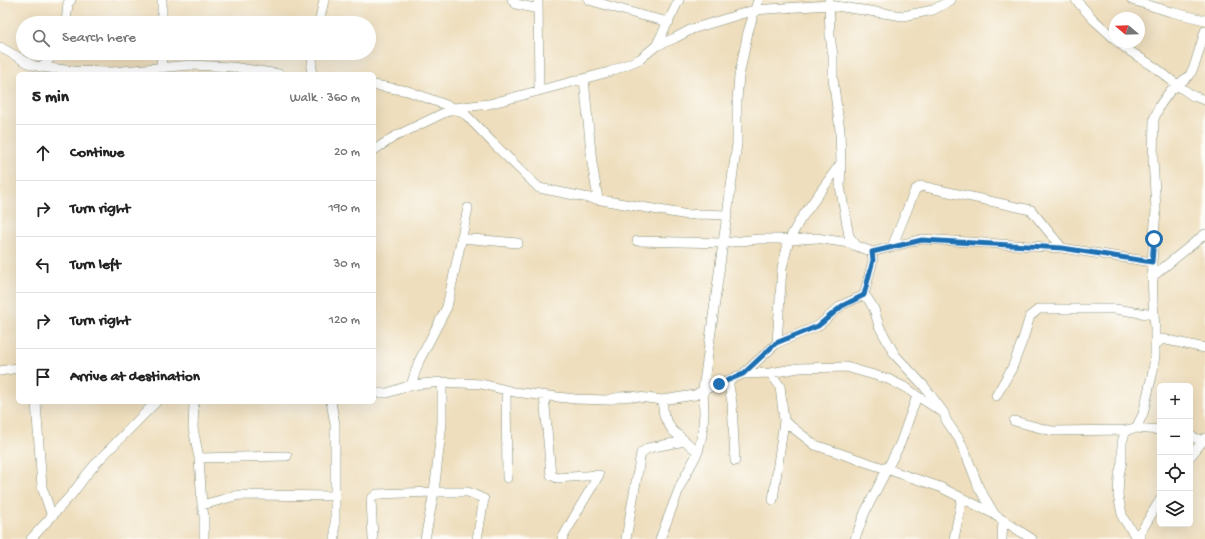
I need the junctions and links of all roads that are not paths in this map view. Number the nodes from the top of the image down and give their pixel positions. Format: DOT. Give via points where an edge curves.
graph roads {
  1 [pos="71,0"];
  2 [pos="162,0"];
  3 [pos="324,0"];
  4 [pos="512,0"];
  5 [pos="589,0"];
  6 [pos="679,0"];
  7 [pos="758,0"];
  8 [pos="951,0"];
  9 [pos="1076,0"];
  10 [pos="1132,0"];
  11 [pos="829,2"];
  12 [pos="538,4"];
  13 [pos="754,10"];
  14 [pos="67,16"];
  15 [pos="162,16"];
  16 [pos="321,16"];
  17 [pos="1205,20"];
  18 [pos="668,22"];
  19 [pos="1205,31"];
  20 [pos="1109,34"];
  21 [pos="656,46"];
  22 [pos="0,47"];
  23 [pos="1126,48"];
  24 [pos="16,56"];
  25 [pos="23,60"];
  26 [pos="49,60"];
  27 [pos="162,60"];
  28 [pos="312,60"];
  29 [pos="40,67"];
  30 [pos="161,68"];
  31 [pos="215,70"];
  32 [pos="92,72"];
  33 [pos="121,72"];
  34 [pos="265,72"];
  35 [pos="311,72"];
  36 [pos="584,79"];
  37 [pos="376,85"];
  38 [pos="1177,86"];
  39 [pos="539,90"];
  40 [pos="1205,100"];
  41 [pos="454,108"];
  42 [pos="376,149"];
  43 [pos="842,163"];
  44 [pos="598,199"];
  45 [pos="468,208"];
  46 [pos="727,215"];
  47 [pos="1205,234"];
  48 [pos="461,238"];
  49 [pos="789,240"];
  50 [pos="637,241"];
  51 [pos="518,243"];
  52 [pos="723,243"];
  53 [pos="857,246"];
  54 [pos="892,247"];
  55 [pos="1062,248"];
  56 [pos="872,252"];
  57 [pos="1152,262"];
  58 [pos="1152,277"];
  59 [pos="864,295"];
  60 [pos="1154,315"];
  61 [pos="776,343"];
  62 [pos="1155,345"];
  63 [pos="1205,348"];
  64 [pos="16,368"];
  65 [pos="0,371"];
  66 [pos="770,373"];
  67 [pos="743,374"];
  68 [pos="728,380"];
  69 [pos="442,382"];
  70 [pos="411,385"];
  71 [pos="703,390"];
  72 [pos="506,391"];
  73 [pos="376,393"];
  74 [pos="544,395"];
  75 [pos="917,396"];
  76 [pos="996,396"];
  77 [pos="662,400"];
  78 [pos="36,404"];
  79 [pos="154,404"];
  80 [pos="194,404"];
  81 [pos="331,404"];
  82 [pos="944,413"];
  83 [pos="784,421"];
  84 [pos="1014,421"];
  85 [pos="1136,428"];
  86 [pos="1126,430"];
  87 [pos="1157,430"];
  88 [pos="1193,437"];
  89 [pos="1204,439"];
  90 [pos="685,441"];
  91 [pos="698,452"];
  92 [pos="1192,455"];
  93 [pos="287,456"];
  94 [pos="199,458"];
  95 [pos="735,461"];
  96 [pos="887,469"];
  97 [pos="507,478"];
  98 [pos="434,492"];
  99 [pos="335,496"];
  100 [pos="962,498"];
  101 [pos="773,500"];
  102 [pos="202,505"];
  103 [pos="1157,506"];
  104 [pos="52,516"];
  105 [pos="999,517"];
  106 [pos="1137,538"];
  107 [pos="31,539"];
  108 [pos="204,539"];
  109 [pos="335,539"];
  110 [pos="373,539"];
  111 [pos="425,539"];
  112 [pos="476,539"];
  113 [pos="562,539"];
  114 [pos="626,539"];
  115 [pos="660,539"];
  116 [pos="855,539"];
  117 [pos="954,539"];
  118 [pos="1002,539"];
  119 [pos="1032,539"];
  1 -- 14 [label="street" via="68,3"];
  2 -- 15 [label="street"];
  3 -- 16 [label="street"];
  4 -- 12 [label="street" via="516,4"];
  5 -- 18 [label="street"];
  6 -- 18 [label="street"];
  7 -- 13 [label="street"];
  8 -- 11 [label="street" via="933,10 903,16"];
  9 -- 20 [label="street"];
  10 -- 17 [label="street"];
  11 -- 13 [label="street"];
  11 -- 43 [label="street" via="833,79"];
  12 -- 39 [label="street"];
  13 -- 21 [label="street" via="692,29"];
  13 -- 46 [label="street" via="739,76 737,144"];
  18 -- 21 [label="street"];
  19 -- 38 [label="street" via="1190,76"];
  21 -- 36 [label="street" via="640,59"];
  22 -- 24 [label="street"];
  23 -- 38 [label="street" via="1156,68"];
  25 -- 29 [label="street"];
  26 -- 29 [label="street"];
  27 -- 30 [label="street"];
  28 -- 35 [label="street"];
  29 -- 32 [label="street"];
  30 -- 31 [label="street" via="191,65"];
  30 -- 33 [label="street"];
  31 -- 34 [label="street" via="237,68"];
  36 -- 39 [label="street"];
  36 -- 44 [label="street"];
  37 -- 41 [label="street" via="408,91"];
  38 -- 40 [label="street"];
  38 -- 57 [label="street" via="1170,90 1154,119 1156,210"];
  39 -- 41 [label="street" via="489,104"];
  41 -- 42 [label="street" via="394,137"];
  41 -- 44 [label="street" via="466,115 539,188"];
  43 -- 49 [label="street" via="800,220"];
  43 -- 53 [label="street" via="840,186 845,218 849,236"];
  44 -- 46 [label="street" via="688,215"];
  45 -- 48 [label="street"];
  46 -- 52 [label="street"];
  47 -- 58 [label="street"];
  48 -- 51 [label="street"];
  48 -- 70 [label="street" via="447,307 419,361"];
  49 -- 52 [label="street" via="778,238"];
  49 -- 53 [label="street" via="816,238"];
  49 -- 61 [label="street" via="782,268"];
  50 -- 52 [label="street"];
  52 -- 71 [label="street"];
  53 -- 56 [label="street"];
  54 -- 55 [label="street" via="922,240"];
  54 -- 55 [label="street" via="915,190 921,186 1031,210"];
  54 -- 56 [label="street"];
  55 -- 57 [label="street"];
  56 -- 59 [label="street" via="873,260"];
  57 -- 58 [label="street"];
  58 -- 60 [label="street"];
  59 -- 61 [label="street" via="842,306 818,326"];
  59 -- 82 [label="street" via="874,309 879,326 895,354"];
  60 -- 62 [label="street"];
  60 -- 76 [label="street" via="1116,309 1040,309 1030,316 1012,368"];
  61 -- 67 [label="street"];
  62 -- 63 [label="street" via="1162,339"];
  62 -- 85 [label="street" via="1156,355 1145,408"];
  64 -- 65 [label="street"];
  66 -- 67 [label="street"];
  66 -- 75 [label="street" via="799,368 846,367 888,379"];
  66 -- 83 [label="street" via="780,386"];
  67 -- 68 [label="street"];
  68 -- 71 [label="street"];
  68 -- 95 [label="street" via="732,403"];
  69 -- 70 [label="street"];
  69 -- 72 [label="street" via="481,384"];
  69 -- 98 [label="street" via="442,423"];
  70 -- 73 [label="street" via="387,393"];
  71 -- 77 [label="street" via="695,395"];
  71 -- 91 [label="street" via="704,413"];
  72 -- 74 [label="street"];
  72 -- 97 [label="street"];
  74 -- 77 [label="street" via="575,399 607,400 631,396"];
  74 -- 113 [label="street" via="551,475 557,478 599,475"];
  75 -- 82 [label="street"];
  75 -- 96 [label="street" via="900,444"];
  77 -- 90 [label="street" via="664,416 672,430"];
  78 -- 104 [label="street" via="42,487"];
  79 -- 104 [label="street" via="91,469"];
  80 -- 94 [label="street" via="193,428"];
  81 -- 99 [label="street" via="335,424"];
  82 -- 105 [label="street" via="959,439 979,488"];
  83 -- 96 [label="street" via="815,445"];
  83 -- 101 [label="street"];
  84 -- 86 [label="street" via="1052,431"];
  85 -- 86 [label="street"];
  85 -- 87 [label="street"];
  86 -- 106 [label="street" via="1122,442 1118,496 1123,518"];
  88 -- 89 [label="street"];
  89 -- 92 [label="street"];
  90 -- 91 [label="street"];
  90 -- 114 [label="street" via="648,448 640,453"];
  91 -- 115 [label="street" via="681,484"];
  93 -- 94 [label="street"];
  94 -- 102 [label="street"];
  96 -- 100 [label="street" via="940,487"];
  96 -- 116 [label="street" via="865,512"];
  98 -- 110 [label="street" via="377,494 371,499"];
  98 -- 111 [label="street"];
  98 -- 112 [label="street" via="468,492 484,499"];
  99 -- 102 [label="street" via="239,495"];
  99 -- 109 [label="street"];
  100 -- 105 [label="street"];
  100 -- 117 [label="street"];
  102 -- 108 [label="street"];
  103 -- 106 [label="street"];
  104 -- 107 [label="street"];
  105 -- 118 [label="street"];
  105 -- 119 [label="street"];
}
